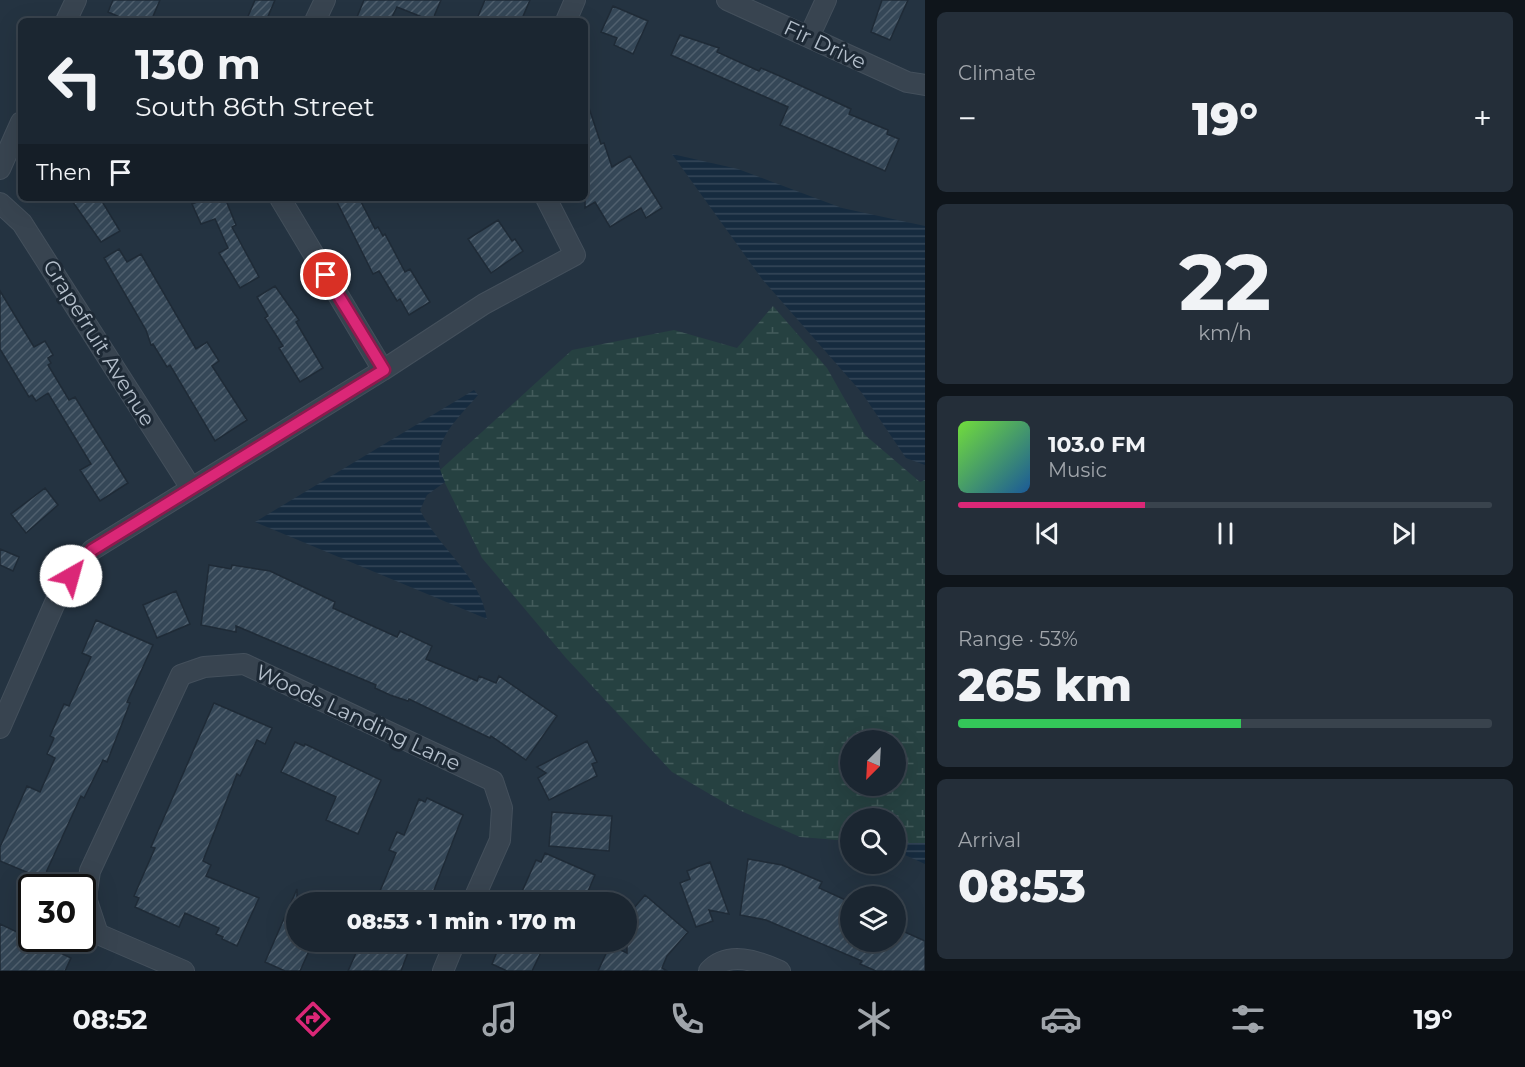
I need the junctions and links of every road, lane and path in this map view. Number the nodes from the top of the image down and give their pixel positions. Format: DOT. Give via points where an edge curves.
graph roads {
  1 [pos="76,0"];
  2 [pos="325,0"];
  3 [pos="575,0"];
  4 [pos="727,0"];
  5 [pos="826,0"];
  6 [pos="67,18"];
  7 [pos="316,18"];
  8 [pos="567,18"];
  9 [pos="809,37"];
  10 [pos="925,85"];
  11 [pos="18,129"];
  12 [pos="0,169"];
  13 [pos="282,201"];
  14 [pos="548,201"];
  15 [pos="0,203"];
  16 [pos="384,370"];
  17 [pos="191,488"];
  18 [pos="0,728"];
  19 [pos="477,892"];
  20 [pos="451,952"];
  21 [pos="184,971"];
  22 [pos="442,971"];
  23 [pos="709,971"];
  24 [pos="780,971"];
  1 -- 6 [label="street"];
  2 -- 7 [label="street"];
  3 -- 8 [label="street"];
  4 -- 9 [label="street, Fir Drive"];
  5 -- 9 [label="street"];
  9 -- 10 [label="street, Fir Drive" via="907,82"];
  11 -- 12 [label="street"];
  13 -- 16 [label="street"];
  14 -- 16 [label="street" via="575,255 484,304"];
  15 -- 17 [label="street, Grapefruit Avenue" via="22,223"];
  16 -- 17 [label="street"];
  17 -- 18 [label="street" via="92,550 61,590"];
  19 -- 21 [label="street, Woods Landing Lane" via="500,840 502,808 493,781 244,664 204,668 181,675 90,871 86,898 98,934"];
  20 -- 22 [label="street"];
  23 -- 24 [label="street" via="716,963 744,958"];
}
